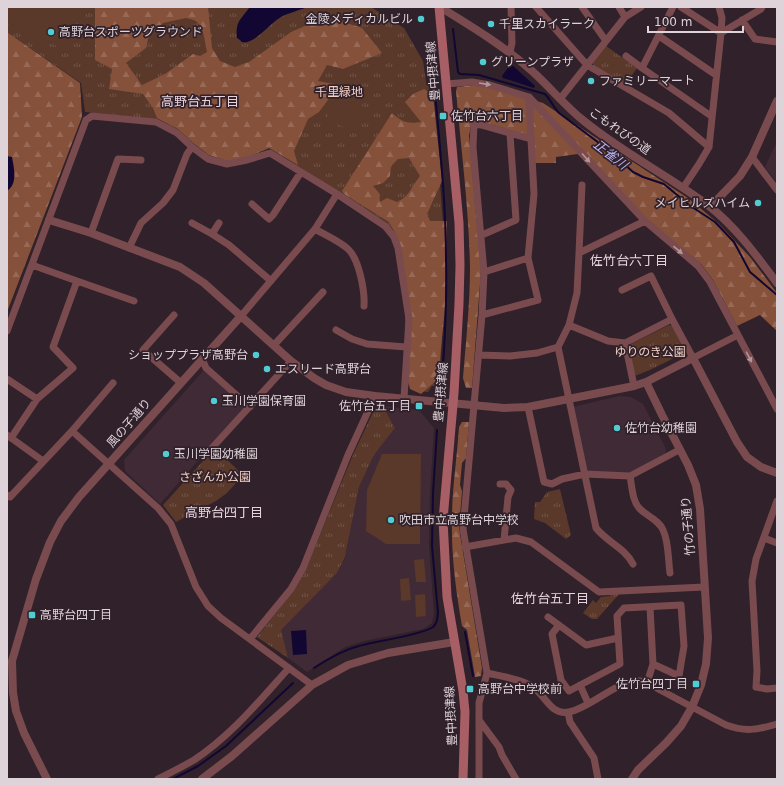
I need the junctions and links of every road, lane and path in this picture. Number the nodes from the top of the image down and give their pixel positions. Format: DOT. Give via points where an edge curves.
graph roads {
  1 [pos="440,7"];
  2 [pos="511,7"];
  3 [pos="536,7"];
  4 [pos="582,7"];
  5 [pos="619,7"];
  6 [pos="641,7"];
  7 [pos="673,7"];
  8 [pos="681,7"];
  9 [pos="719,7"];
  10 [pos="762,7"];
  11 [pos="625,17"];
  12 [pos="742,20"];
  13 [pos="721,34"];
  14 [pos="659,36"];
  15 [pos="606,41"];
  16 [pos="777,42"];
  17 [pos="510,52"];
  18 [pos="626,56"];
  19 [pos="587,65"];
  20 [pos="642,68"];
  21 [pos="716,75"];
  22 [pos="446,84"];
  23 [pos="529,97"];
  24 [pos="560,99"];
  25 [pos="777,101"];
  26 [pos="711,116"];
  27 [pos="510,134"];
  28 [pos="531,139"];
  29 [pos="192,147"];
  30 [pos="709,147"];
  31 [pos="752,157"];
  32 [pos="141,160"];
  33 [pos="301,172"];
  34 [pos="582,185"];
  35 [pos="683,188"];
  36 [pos="777,190"];
  37 [pos="337,194"];
  38 [pos="252,204"];
  39 [pos="710,207"];
  40 [pos="49,220"];
  41 [pos="644,221"];
  42 [pos="192,223"];
  43 [pos="219,223"];
  44 [pos="315,229"];
  45 [pos="91,233"];
  46 [pos="212,234"];
  47 [pos="482,235"];
  48 [pos="129,248"];
  49 [pos="579,254"];
  50 [pos="528,258"];
  51 [pos="32,265"];
  52 [pos="484,272"];
  53 [pos="774,273"];
  54 [pos="77,281"];
  55 [pos="271,281"];
  56 [pos="777,283"];
  57 [pos="622,290"];
  58 [pos="323,292"];
  59 [pos="134,301"];
  60 [pos="364,306"];
  61 [pos="174,315"];
  62 [pos="482,315"];
  63 [pos="241,316"];
  64 [pos="672,320"];
  65 [pos="569,325"];
  66 [pos="336,330"];
  67 [pos="7,331"];
  68 [pos="738,335"];
  69 [pos="625,343"];
  70 [pos="274,345"];
  71 [pos="406,347"];
  72 [pos="558,347"];
  73 [pos="479,355"];
  74 [pos="693,358"];
  75 [pos="202,359"];
  76 [pos="291,361"];
  77 [pos="7,379"];
  78 [pos="646,382"];
  79 [pos="113,383"];
  80 [pos="180,383"];
  81 [pos="634,386"];
  82 [pos="375,396"];
  83 [pos="404,398"];
  84 [pos="569,398"];
  85 [pos="37,400"];
  86 [pos="452,404"];
  87 [pos="474,406"];
  88 [pos="528,407"];
  89 [pos="250,408"];
  90 [pos="777,409"];
  91 [pos="72,431"];
  92 [pos="9,436"];
  93 [pos="212,448"];
  94 [pos="679,450"];
  95 [pos="43,461"];
  96 [pos="109,464"];
  97 [pos="777,472"];
  98 [pos="586,474"];
  99 [pos="630,476"];
  100 [pos="500,484"];
  101 [pos="8,497"];
  102 [pos="777,501"];
  103 [pos="764,538"];
  104 [pos="504,540"];
  105 [pos="777,543"];
  106 [pos="465,547"];
  107 [pos="633,564"];
  108 [pos="670,573"];
  109 [pos="704,587"];
  110 [pos="650,607"];
  111 [pos="548,617"];
  112 [pos="559,625"];
  113 [pos="618,638"];
  114 [pos="250,639"];
  115 [pos="454,642"];
  116 [pos="10,660"];
  117 [pos="653,664"];
  118 [pos="289,668"];
  119 [pos="486,673"];
  120 [pos="647,683"];
  121 [pos="312,685"];
  122 [pos="580,685"];
  123 [pos="777,688"];
  124 [pos="588,703"];
  125 [pos="692,707"];
  126 [pos="568,712"];
  127 [pos="479,720"];
  128 [pos="777,724"];
  129 [pos="47,779"];
  130 [pos="158,779"];
  131 [pos="202,779"];
  132 [pos="463,779"];
  133 [pos="479,779"];
  134 [pos="516,779"];
  135 [pos="598,779"];
  136 [pos="632,779"];
  1 -- 17 [label="street, こもれびの道"];
  1 -- 22 [label="main road, 豊中摂津線"];
  2 -- 17 [label="street"];
  3 -- 19 [label="street"];
  4 -- 15 [label="street"];
  5 -- 11 [label="street"];
  6 -- 11 [label="street"];
  7 -- 14 [label="street"];
  8 -- 13 [label="street"];
  9 -- 13 [label="street" via="722,18"];
  10 -- 12 [label="street"];
  11 -- 15 [label="street"];
  12 -- 13 [label="street"];
  12 -- 16 [label="street" via="755,39"];
  13 -- 21 [label="street"];
  14 -- 20 [label="street"];
  14 -- 21 [label="street"];
  15 -- 19 [label="street"];
  17 -- 24 [label="street, こもれびの道"];
  18 -- 20 [label="street"];
  19 -- 24 [label="street"];
  19 -- 30 [label="street" via="669,113"];
  20 -- 26 [label="street"];
  21 -- 26 [label="street"];
  22 -- 23 [label="street, one-way" via="490,84"];
  22 -- 86 [label="main road, 豊中摂津線" via="460,265"];
  23 -- 28 [label="street"];
  23 -- 41 [label="street, one-way"];
  24 -- 35 [label="street, こもれびの道" via="603,136"];
  25 -- 31 [label="street"];
  26 -- 30 [label="street"];
  27 -- 28 [label="street"];
  27 -- 47 [label="street" via="516,220"];
  27 -- 47 [label="street" via="474,124 473,147"];
  28 -- 50 [label="street" via="534,194"];
  29 -- 33 [label="street" via="208,159 227,164 270,153"];
  29 -- 40 [label="street" via="177,133 156,122 92,116 86,120"];
  29 -- 48 [label="street" via="173,190 141,223"];
  30 -- 35 [label="street"];
  31 -- 36 [label="street"];
  31 -- 39 [label="street" via="740,176"];
  32 -- 45 [label="street" via="118,159"];
  33 -- 37 [label="street"];
  33 -- 38 [label="street" via="269,219"];
  34 -- 49 [label="street"];
  35 -- 39 [label="street, こもれびの道"];
  37 -- 44 [label="street"];
  37 -- 71 [label="street" via="385,226 394,237 409,319"];
  39 -- 53 [label="street, こもれびの道"];
  40 -- 45 [label="street"];
  40 -- 51 [label="street"];
  41 -- 49 [label="street"];
  41 -- 68 [label="street, one-way" via="698,266 710,282"];
  42 -- 46 [label="street"];
  43 -- 46 [label="street"];
  44 -- 55 [label="street"];
  44 -- 60 [label="street" via="348,249 357,263"];
  45 -- 48 [label="street"];
  46 -- 55 [label="street"];
  47 -- 52 [label="street"];
  48 -- 63 [label="street" via="180,267 204,283"];
  49 -- 65 [label="street" via="577,294"];
  50 -- 52 [label="street"];
  50 -- 62 [label="street" via="538,300"];
  51 -- 54 [label="street"];
  51 -- 67 [label="street"];
  52 -- 62 [label="street"];
  53 -- 56 [label="street, こもれびの道"];
  54 -- 59 [label="street"];
  54 -- 85 [label="street" via="53,347 73,368"];
  55 -- 63 [label="street"];
  57 -- 64 [label="street" via="651,276"];
  58 -- 70 [label="street"];
  61 -- 80 [label="street" via="143,350"];
  62 -- 73 [label="street"];
  63 -- 70 [label="street"];
  63 -- 75 [label="street, 風の子通り"];
  64 -- 69 [label="street"];
  64 -- 74 [label="street"];
  65 -- 69 [label="street" via="608,341"];
  65 -- 72 [label="street"];
  66 -- 71 [label="street" via="367,344"];
  68 -- 74 [label="street"];
  68 -- 90 [label="street, one-way"];
  69 -- 81 [label="street"];
  70 -- 76 [label="street"];
  71 -- 83 [label="street"];
  72 -- 73 [label="street" via="537,353 510,356"];
  72 -- 84 [label="street"];
  73 -- 87 [label="street"];
  74 -- 78 [label="street"];
  74 -- 97 [label="street" via="736,442 747,456 761,467"];
  75 -- 80 [label="street, 風の子通り"];
  75 -- 89 [label="street" via="206,368"];
  76 -- 82 [label="street" via="326,385 346,392"];
  76 -- 89 [label="street"];
  77 -- 85 [label="street"];
  78 -- 81 [label="street"];
  78 -- 94 [label="street, 竹の子通り"];
  79 -- 91 [label="street"];
  80 -- 96 [label="street, 風の子通り"];
  81 -- 84 [label="street"];
  82 -- 83 [label="street"];
  82 -- 114 [label="street" via="348,455 303,568 291,589"];
  83 -- 86 [label="street"];
  84 -- 88 [label="street"];
  84 -- 98 [label="street"];
  85 -- 92 [label="street"];
  86 -- 87 [label="street"];
  86 -- 115 [label="main road, 豊中摂津線" via="443,520 447,596"];
  87 -- 88 [label="street"];
  87 -- 106 [label="street" via="463,529"];
  88 -- 98 [label="street" via="544,482 552,484"];
  89 -- 93 [label="street"];
  91 -- 95 [label="street"];
  91 -- 96 [label="street"];
  92 -- 95 [label="street"];
  94 -- 99 [label="street"];
  94 -- 109 [label="street, 竹の子通り" via="696,486 700,509"];
  95 -- 101 [label="street"];
  96 -- 114 [label="street" via="158,508 171,524 196,587 208,606"];
  96 -- 116 [label="street, 風の子通り" via="79,497 61,521 50,542"];
  98 -- 99 [label="street"];
  98 -- 107 [label="street" via="596,528 629,556"];
  99 -- 108 [label="street" via="638,508 662,522"];
  100 -- 104 [label="street" via="506,484 511,490 508,497"];
  102 -- 103 [label="street"];
  103 -- 105 [label="street"];
  103 -- 123 [label="street" via="756,559 752,581 756,687"];
  104 -- 106 [label="street"];
  104 -- 109 [label="street" via="516,538 531,542 597,594"];
  106 -- 119 [label="street"];
  109 -- 125 [label="street, 竹の子通り" via="708,638 706,664"];
  110 -- 113 [label="street" via="624,608 617,616"];
  110 -- 117 [label="street"];
  110 -- 117 [label="street" via="681,605 684,646 679,676"];
  111 -- 112 [label="street"];
  112 -- 113 [label="street" via="586,645"];
  112 -- 122 [label="street" via="552,634 561,680 569,691"];
  113 -- 122 [label="street" via="620,664"];
  114 -- 118 [label="street"];
  115 -- 121 [label="street" via="388,653 348,665"];
  115 -- 132 [label="main road, 豊中摂津線" via="465,712"];
  116 -- 129 [label="street, 風の子通り" via="16,711"];
  117 -- 120 [label="street"];
  118 -- 121 [label="street"];
  118 -- 130 [label="street" via="217,743 193,760"];
  119 -- 126 [label="street" via="533,687 556,711"];
  119 -- 127 [label="street" via="479,703"];
  120 -- 124 [label="street" via="636,681 624,684"];
  120 -- 125 [label="street"];
  121 -- 131 [label="street" via="232,756"];
  122 -- 124 [label="street"];
  124 -- 126 [label="street"];
  125 -- 128 [label="street" via="737,729 749,730"];
  125 -- 136 [label="street, 竹の子通り" via="681,726"];
  126 -- 135 [label="street" via="570,722 594,758"];
  127 -- 133 [label="street"];
  127 -- 134 [label="street"];
}
